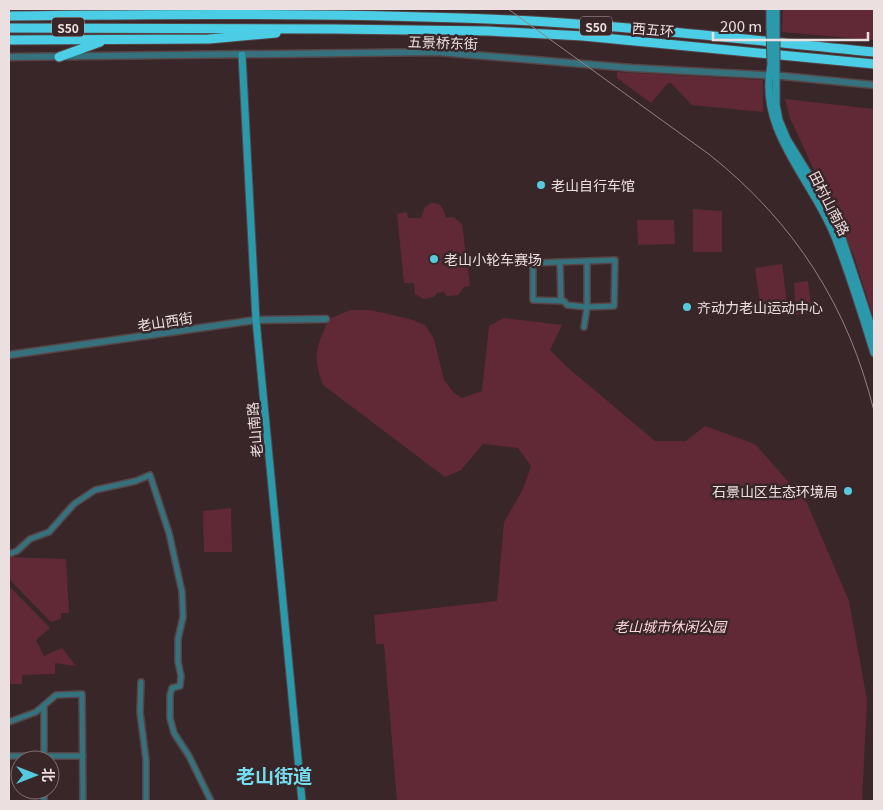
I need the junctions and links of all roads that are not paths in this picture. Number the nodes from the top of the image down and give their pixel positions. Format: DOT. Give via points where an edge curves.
graph roads {
  1 [pos="254,9"];
  2 [pos="770,9"];
  3 [pos="776,9"];
  4 [pos="317,15"];
  5 [pos="9,16"];
  6 [pos="9,28"];
  7 [pos="334,28"];
  8 [pos="774,28"];
  9 [pos="107,39"];
  10 [pos="9,40"];
  11 [pos="874,52"];
  12 [pos="242,55"];
  13 [pos="9,57"];
  14 [pos="59,57"];
  15 [pos="874,64"];
  16 [pos="772,76"];
  17 [pos="874,85"];
  18 [pos="587,261"];
  19 [pos="560,262"];
  20 [pos="561,301"];
  21 [pos="587,307"];
  22 [pos="326,319"];
  23 [pos="256,320"];
  24 [pos="584,327"];
  25 [pos="874,335"];
  26 [pos="874,353"];
  27 [pos="9,355"];
  28 [pos="9,554"];
  29 [pos="141,682"];
  30 [pos="44,706"];
  31 [pos="9,722"];
  32 [pos="44,750"];
  33 [pos="83,756"];
  34 [pos="60,757"];
  35 [pos="83,801"];
  36 [pos="146,801"];
  37 [pos="211,801"];
  38 [pos="302,801"];
  1 -- 4 [label="highway"];
  2 -- 8 [label="main road"];
  3 -- 8 [label="main road"];
  4 -- 5 [label="highway, 西五环 / S50"];
  4 -- 11 [label="highway, 西五环 / S50" via="583,24"];
  6 -- 7 [label="highway, 西五环 / S50"];
  7 -- 9 [label="highway" via="209,39"];
  7 -- 15 [label="highway, 西五环 / S50" via="583,36"];
  8 -- 16 [label="main road, 田村山南路, bridge"];
  9 -- 10 [label="highway"];
  9 -- 14 [label="highway"];
  12 -- 14 [label="street, 五景桥东街"];
  12 -- 16 [label="street, 五景桥东街" via="437,52"];
  12 -- 23 [label="main road, 老山南路"];
  13 -- 14 [label="street, 五景桥东街"];
  16 -- 17 [label="street, 五景桥东街"];
  16 -- 25 [label="main road, 田村山南路" via="779,120 840,232"];
  16 -- 26 [label="main road, 田村山南路" via="770,105 779,136 817,199 835,237"];
  18 -- 19 [label="street"];
  18 -- 21 [label="street"];
  18 -- 21 [label="street" via="614,260 614,306"];
  19 -- 20 [label="street"];
  19 -- 20 [label="street" via="532,263 534,300"];
  20 -- 21 [label="street" via="567,305"];
  21 -- 24 [label="street"];
  22 -- 23 [label="street, 老山西街"];
  23 -- 27 [label="street, 老山西街"];
  23 -- 38 [label="main road, 老山南路"];
  28 -- 37 [label="street" via="30,539 49,532 74,504 95,490 150,475 169,533 182,592 183,617 178,640 181,676 180,686 172,688 170,695 170,718 174,733"];
  29 -- 36 [label="street"];
  30 -- 31 [label="street"];
  30 -- 32 [label="street"];
  30 -- 33 [label="street" via="56,695 82,694"];
  33 -- 34 [label="street"];
  33 -- 35 [label="street"];
}
